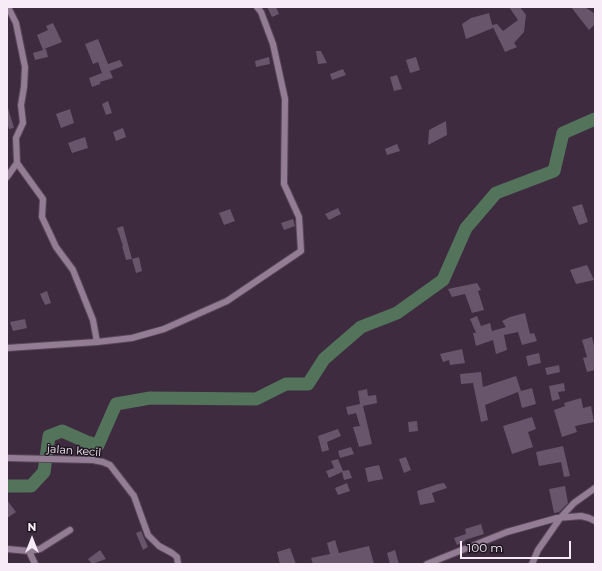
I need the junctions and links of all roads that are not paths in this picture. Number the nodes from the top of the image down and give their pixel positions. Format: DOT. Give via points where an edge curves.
graph roads {
  1 [pos="8,7"];
  2 [pos="257,7"];
  3 [pos="17,163"];
  4 [pos="7,176"];
  5 [pos="97,342"];
  6 [pos="7,348"];
  7 [pos="7,458"];
  8 [pos="595,488"];
  9 [pos="561,517"];
  10 [pos="595,521"];
  11 [pos="70,530"];
  12 [pos="7,549"];
  13 [pos="29,551"];
  14 [pos="35,564"];
  15 [pos="178,564"];
  16 [pos="427,564"];
  17 [pos="532,564"];
  1 -- 3 [label="street" via="16,23 24,67 21,105 23,123 16,138"];
  2 -- 5 [label="street" via="273,44 286,99 284,184 300,217 301,252 227,301 185,320 132,338"];
  3 -- 4 [label="street"];
  3 -- 5 [label="street" via="43,199 42,217 56,247 73,270 93,320"];
  5 -- 6 [label="street"];
  7 -- 15 [label="street, jalan kecil" via="93,460 110,465 134,496 148,535 159,546 177,557"];
  8 -- 9 [label="street" via="574,503"];
  9 -- 10 [label="street" via="581,516"];
  9 -- 16 [label="street" via="507,532"];
  9 -- 17 [label="street"];
  11 -- 13 [label="street" via="40,549"];
  12 -- 13 [label="street"];
  13 -- 14 [label="street"];
}
